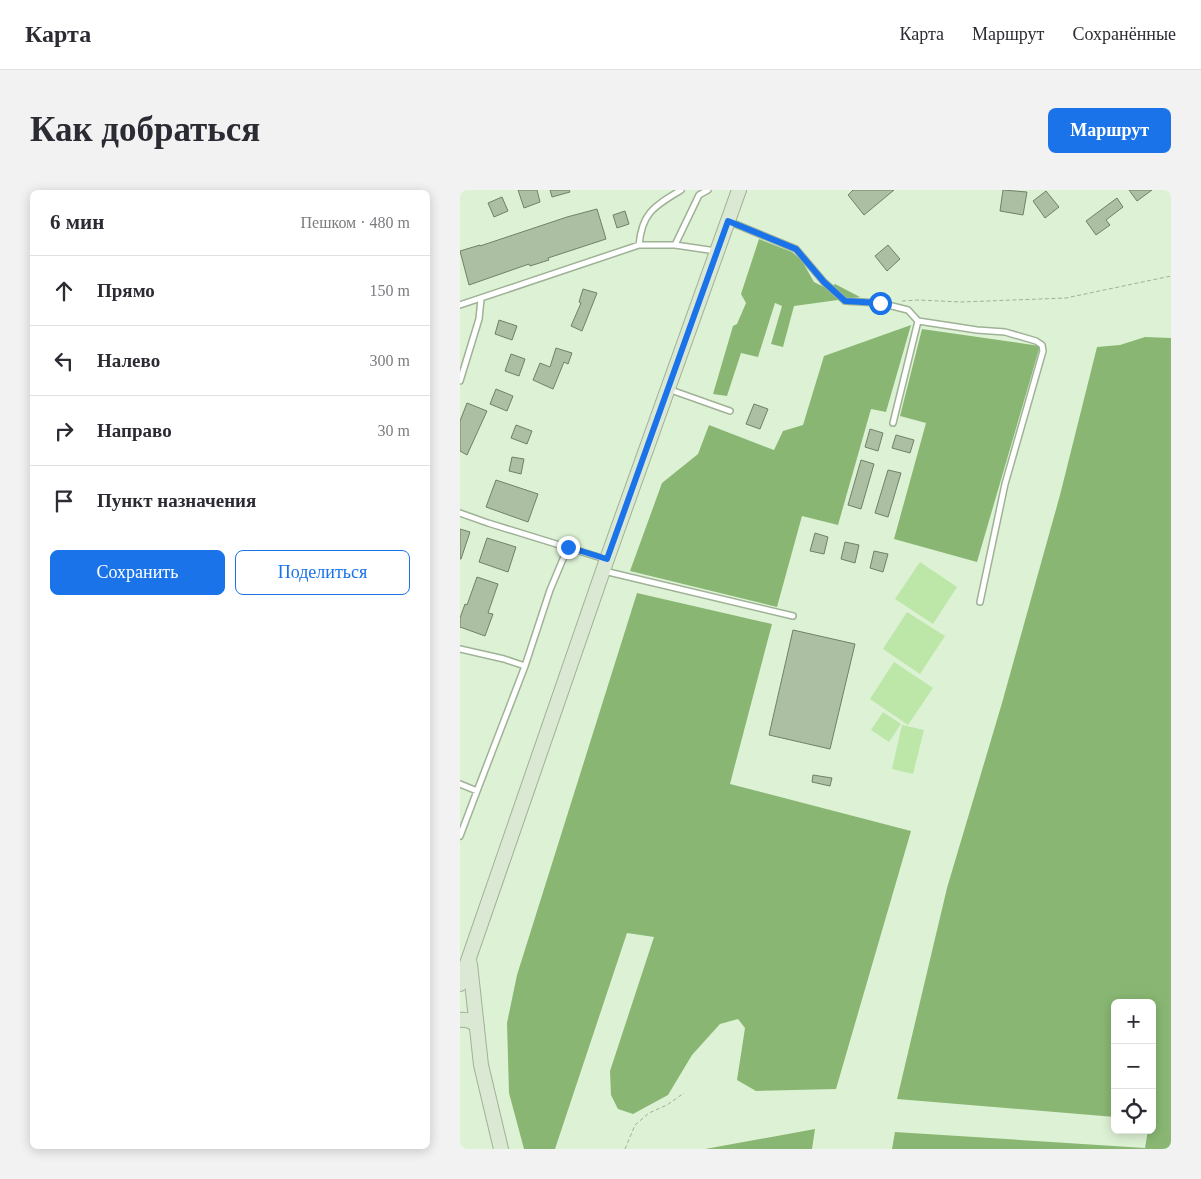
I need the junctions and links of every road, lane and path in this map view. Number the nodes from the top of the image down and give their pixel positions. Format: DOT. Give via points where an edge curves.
graph roads {
  1 [pos="681,190"];
  2 [pos="708,190"];
  3 [pos="739,190"];
  4 [pos="728,221"];
  5 [pos="639,245"];
  6 [pos="675,245"];
  7 [pos="717,251"];
  8 [pos="1171,276"];
  9 [pos="481,299"];
  10 [pos="900,301"];
  11 [pos="460,305"];
  12 [pos="918,321"];
  13 [pos="460,382"];
  14 [pos="668,388"];
  15 [pos="730,411"];
  16 [pos="893,423"];
  17 [pos="460,513"];
  18 [pos="568,547"];
  19 [pos="605,565"];
  20 [pos="980,602"];
  21 [pos="793,616"];
  22 [pos="460,649"];
  23 [pos="525,666"];
  24 [pos="460,784"];
  25 [pos="477,791"];
  26 [pos="460,836"];
  27 [pos="469,958"];
  28 [pos="460,984"];
  29 [pos="460,1020"];
  30 [pos="477,1026"];
  31 [pos="684,1093"];
  32 [pos="501,1149"];
  33 [pos="625,1149"];
  1 -- 5 [label="lane" via="649,212 640,229"];
  2 -- 6 [label="lane" via="699,195"];
  3 -- 4 [label="main road"];
  4 -- 7 [label="main road"];
  4 -- 12 [label="lane" via="796,249 845,301 880,303 908,310"];
  5 -- 6 [label="lane"];
  5 -- 9 [label="lane"];
  6 -- 7 [label="lane"];
  7 -- 14 [label="main road"];
  8 -- 10 [label="path" via="1066,298"];
  9 -- 11 [label="lane"];
  9 -- 13 [label="lane" via="480,319"];
  12 -- 16 [label="lane"];
  12 -- 20 [label="lane" via="1005,332 1042,345 1043,351 1005,484"];
  14 -- 15 [label="lane"];
  14 -- 19 [label="main road"];
  17 -- 18 [label="lane"];
  18 -- 19 [label="lane"];
  18 -- 23 [label="lane"];
  19 -- 21 [label="lane"];
  19 -- 27 [label="main road"];
  22 -- 23 [label="lane"];
  23 -- 25 [label="lane"];
  24 -- 25 [label="lane"];
  25 -- 26 [label="lane"];
  27 -- 28 [label="main road"];
  27 -- 30 [label="main road"];
  29 -- 30 [label="main road" via="466,1019"];
  30 -- 32 [label="main road" via="481,1065"];
  31 -- 33 [label="path" via="635,1125"];
}
